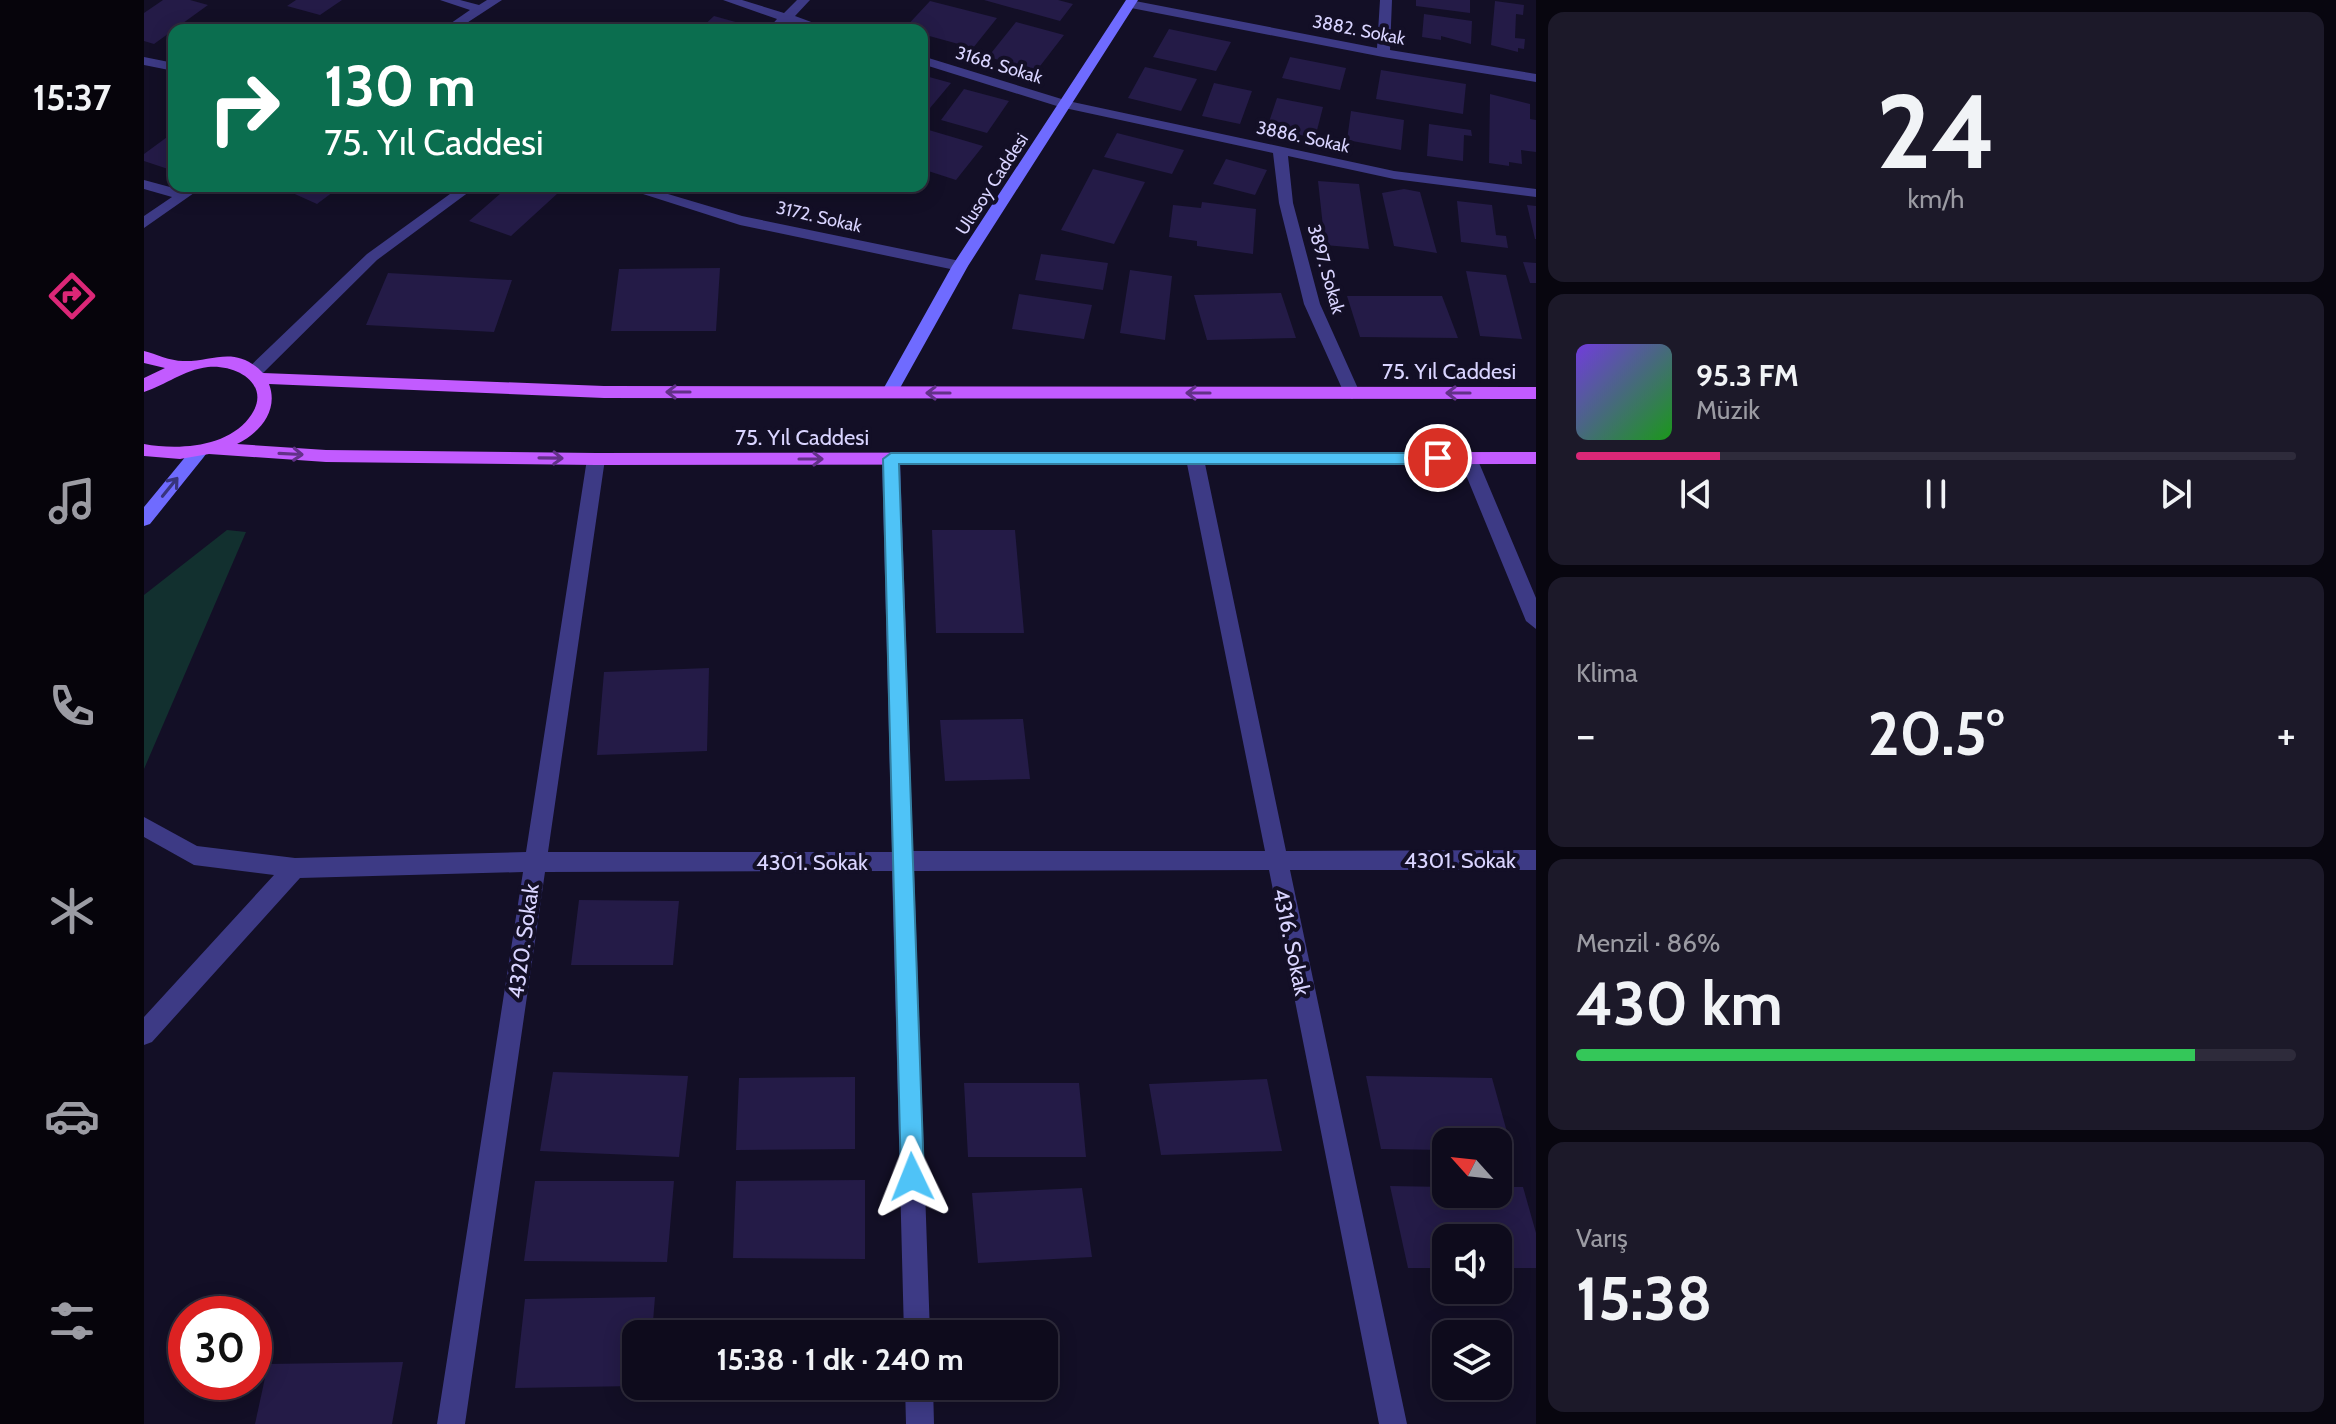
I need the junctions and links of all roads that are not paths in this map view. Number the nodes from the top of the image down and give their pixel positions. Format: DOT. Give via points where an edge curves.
graph roads {
  1 [pos="446,0"];
  2 [pos="496,0"];
  3 [pos="729,0"];
  4 [pos="804,0"];
  5 [pos="1386,0"];
  6 [pos="1131,2"];
  7 [pos="479,9"];
  8 [pos="785,17"];
  9 [pos="456,24"];
  10 [pos="779,24"];
  11 [pos="808,24"];
  12 [pos="1383,53"];
  13 [pos="144,61"];
  14 [pos="928,62"];
  15 [pos="168,66"];
  16 [pos="1536,78"];
  17 [pos="1065,104"];
  18 [pos="1280,151"];
  19 [pos="144,184"];
  20 [pos="168,191"];
  21 [pos="172,192"];
  22 [pos="187,192"];
  23 [pos="462,192"];
  24 [pos="645,192"];
  25 [pos="1536,193"];
  26 [pos="182,195"];
  27 [pos="144,223"];
  28 [pos="960,266"];
  29 [pos="144,357"];
  30 [pos="180,366"];
  31 [pos="255,375"];
  32 [pos="144,386"];
  33 [pos="889,393"];
  34 [pos="1352,393"];
  35 [pos="1536,393"];
  36 [pos="144,450"];
  37 [pos="205,451"];
  38 [pos="1468,458"];
  39 [pos="1536,458"];
  40 [pos="596,459"];
  41 [pos="891,459"];
  42 [pos="1195,459"];
  43 [pos="144,519"];
  44 [pos="1536,621"];
  45 [pos="144,826"];
  46 [pos="1536,860"];
  47 [pos="1275,861"];
  48 [pos="535,862"];
  49 [pos="902,862"];
  50 [pos="295,868"];
  51 [pos="144,1034"];
  52 [pos="917,1320"];
  53 [pos="919,1400"];
  54 [pos="451,1424"];
  55 [pos="920,1424"];
  56 [pos="1393,1424"];
  1 -- 7 [label="street"];
  2 -- 7 [label="street"];
  3 -- 8 [label="street"];
  4 -- 8 [label="street"];
  5 -- 12 [label="street"];
  6 -- 12 [label="street, 3882. Sokak"];
  6 -- 17 [label="street, Ulusoy Caddesi"];
  7 -- 9 [label="street"];
  8 -- 10 [label="street"];
  8 -- 11 [label="street"];
  12 -- 16 [label="street, 3882. Sokak"];
  13 -- 15 [label="street"];
  14 -- 17 [label="street, 3168. Sokak"];
  17 -- 18 [label="street, 3886. Sokak"];
  17 -- 28 [label="street, Ulusoy Caddesi"];
  18 -- 25 [label="street, 3886. Sokak" via="1394,175"];
  18 -- 34 [label="street, 3897. Sokak" via="1286,203 1312,304"];
  19 -- 20 [label="street"];
  21 -- 26 [label="street"];
  22 -- 26 [label="street"];
  23 -- 31 [label="street" via="372,257"];
  24 -- 28 [label="street, 3172. Sokak" via="740,220"];
  26 -- 27 [label="street"];
  28 -- 33 [label="street, Ulusoy Caddesi"];
  29 -- 30 [label="main road"];
  30 -- 31 [label="main road, 75. Yıl Caddesi" via="213,361 242,366"];
  30 -- 32 [label="main road"];
  33 -- 31 [label="main road, 75. Yıl Caddesi, one-way" via="489,390"];
  31 -- 37 [label="main road" via="263,389 258,415 232,440"];
  34 -- 33 [label="main road, 75. Yıl Caddesi, one-way"];
  35 -- 34 [label="main road, 75. Yıl Caddesi, one-way"];
  36 -- 37 [label="main road, 75. Yıl Caddesi" via="177,456"];
  37 -- 40 [label="main road, 75. Yıl Caddesi, one-way"];
  43 -- 37 [label="street, one-way"];
  38 -- 39 [label="main road, 75. Yıl Caddesi"];
  38 -- 42 [label="main road, 75. Yıl Caddesi"];
  38 -- 44 [label="street"];
  40 -- 41 [label="main road, 75. Yıl Caddesi, one-way"];
  40 -- 48 [label="street, 4320. Sokak"];
  41 -- 42 [label="main road, 75. Yıl Caddesi"];
  41 -- 49 [label="street"];
  42 -- 47 [label="street, 4316. Sokak"];
  45 -- 50 [label="street, 4301. Sokak" via="194,855"];
  46 -- 47 [label="street, 4301. Sokak"];
  47 -- 49 [label="street, 4301. Sokak"];
  47 -- 56 [label="street, 4316. Sokak"];
  48 -- 49 [label="street, 4301. Sokak"];
  48 -- 50 [label="street, 4301. Sokak"];
  48 -- 54 [label="street, 4320. Sokak"];
  49 -- 52 [label="street"];
  50 -- 51 [label="street"];
  53 -- 55 [label="street"];
}
